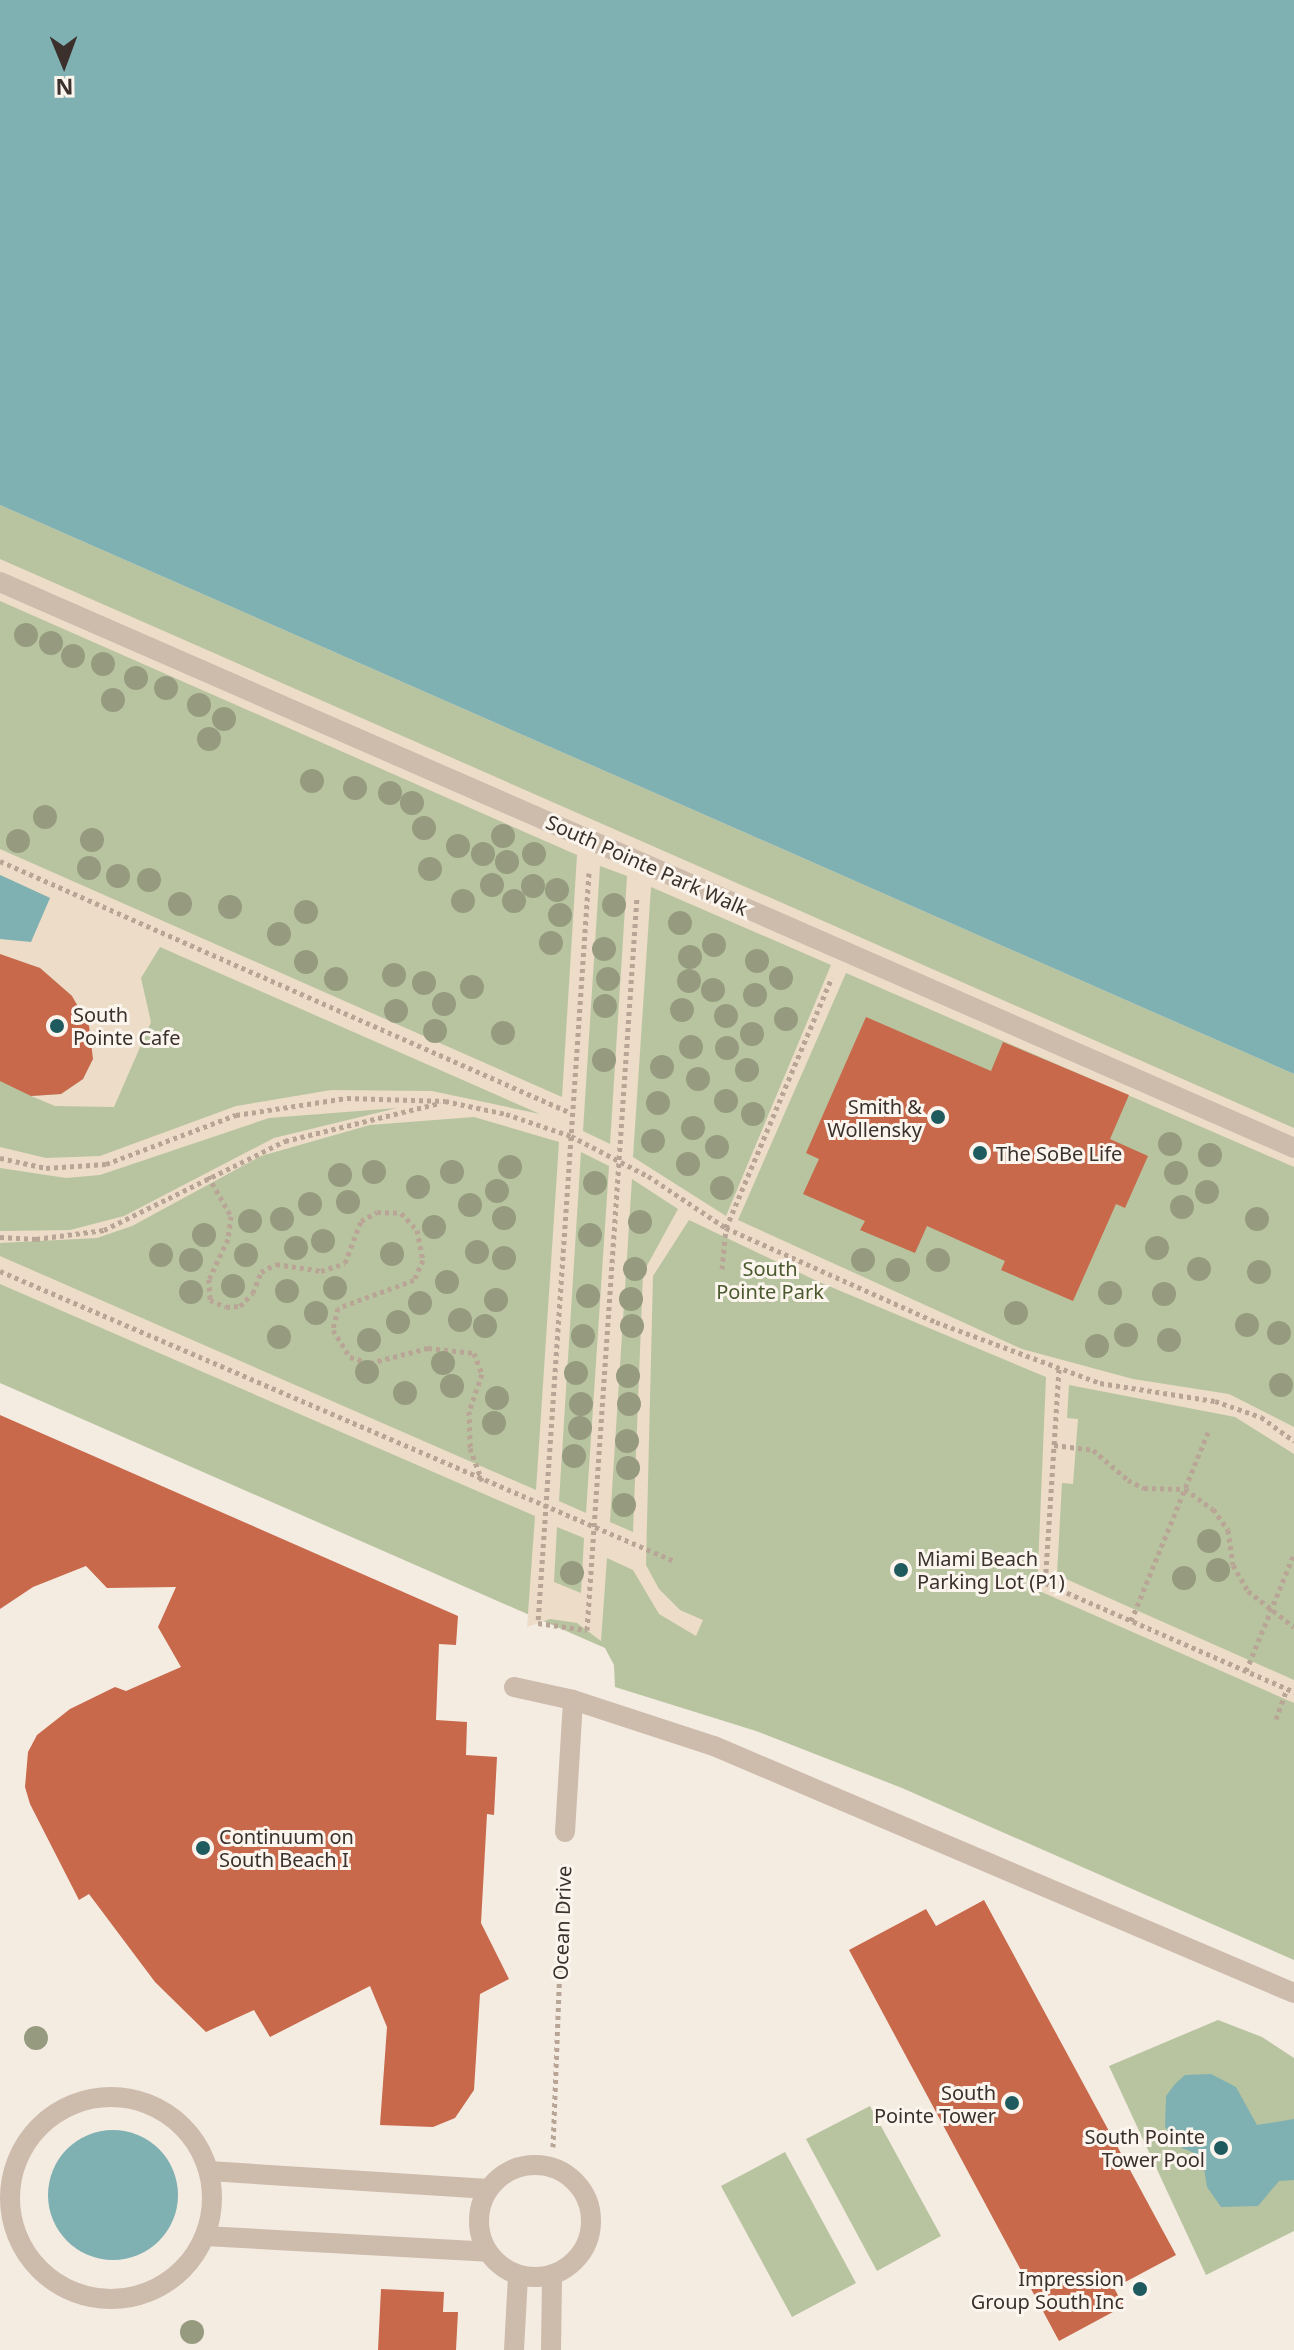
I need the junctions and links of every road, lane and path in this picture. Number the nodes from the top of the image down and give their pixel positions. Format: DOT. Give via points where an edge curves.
graph roads {
  1 [pos="0,582"];
  2 [pos="591,840"];
  3 [pos="0,861"];
  4 [pos="640,862"];
  5 [pos="843,950"];
  6 [pos="445,1101"];
  7 [pos="571,1113"];
  8 [pos="571,1136"];
  9 [pos="1294,1148"];
  10 [pos="0,1158"];
  11 [pos="620,1161"];
  12 [pos="208,1176"];
  13 [pos="726,1228"];
  14 [pos="0,1237"];
  15 [pos="722,1269"];
  16 [pos="0,1271"];
  17 [pos="1059,1369"];
  18 [pos="1208,1432"];
  19 [pos="1294,1441"];
  20 [pos="1054,1445"];
  21 [pos="482,1481"];
  22 [pos="1185,1489"];
  23 [pos="543,1507"];
  24 [pos="597,1531"];
  25 [pos="1294,1554"];
  26 [pos="672,1560"];
  27 [pos="1271,1609"];
  28 [pos="1131,1621"];
  29 [pos="1294,1627"];
  30 [pos="1246,1671"];
  31 [pos="514,1687"];
  32 [pos="1287,1689"];
  33 [pos="1294,1692"];
  34 [pos="573,1700"];
  35 [pos="1276,1719"];
  36 [pos="565,1832"];
  37 [pos="1294,1993"];
  38 [pos="553,2147"];
  39 [pos="209,2171"];
  40 [pos="488,2189"];
  41 [pos="205,2236"];
  42 [pos="488,2252"];
  43 [pos="518,2276"];
  44 [pos="552,2276"];
  45 [pos="514,2350"];
  46 [pos="551,2350"];
  1 -- 2 [label="street, South Pointe Park Walk"];
  2 -- 4 [label="street, South Pointe Park Walk"];
  2 -- 7 [label="path"];
  3 -- 7 [label="path"];
  4 -- 5 [label="street, South Pointe Park Walk"];
  4 -- 11 [label="path"];
  5 -- 9 [label="street, South Pointe Park Walk"];
  5 -- 13 [label="path"];
  6 -- 8 [label="path"];
  6 -- 10 [label="path" via="347,1098 287,1104 236,1115 106,1164 46,1168"];
  6 -- 12 [label="path" via="299,1137"];
  7 -- 8 [label="path"];
  8 -- 11 [label="path"];
  8 -- 23 [label="path"];
  11 -- 13 [label="path"];
  11 -- 24 [label="path"];
  12 -- 14 [label="path" via="104,1230 47,1238"];
  12 -- 21 [label="path" via="231,1216 228,1239 209,1279 210,1300 226,1307 240,1306 253,1293 261,1272 276,1264 321,1271 345,1263 361,1221 377,1212 401,1213 417,1230 423,1260 414,1280 338,1308 333,1330 350,1357 370,1363 428,1348 474,1353 482,1374 469,1411 470,1448"];
  13 -- 15 [label="path"];
  13 -- 17 [label="path" via="936,1322"];
  16 -- 21 [label="path"];
  17 -- 19 [label="path" via="1138,1390 1215,1401 1261,1417"];
  17 -- 20 [label="path"];
  18 -- 22 [label="path"];
  20 -- 22 [label="path" via="1093,1450 1144,1488"];
  20 -- 28 [label="path" via="1045,1583"];
  21 -- 23 [label="path"];
  22 -- 27 [label="path" via="1213,1509 1228,1530 1233,1565 1248,1591"];
  22 -- 28 [label="path"];
  23 -- 24 [label="path"];
  23 -- 24 [label="path" via="538,1623 587,1630"];
  24 -- 26 [label="path"];
  25 -- 27 [label="path"];
  27 -- 29 [label="path"];
  27 -- 30 [label="path"];
  28 -- 30 [label="path"];
  30 -- 32 [label="path"];
  31 -- 34 [label="street"];
  32 -- 33 [label="path"];
  32 -- 35 [label="path"];
  34 -- 36 [label="street"];
  34 -- 37 [label="street" via="714,1746"];
  36 -- 38 [label="path, Ocean Drive"];
  39 -- 40 [label="street"];
  39 -- 41 [label="street" via="212,2204"];
  39 -- 41 [label="street" via="199,2149 165,2112 116,2097 61,2110 36,2130 18,2157 10,2185 10,2215 38,2269 64,2288 95,2298 127,2298 158,2288 184,2268"];
  40 -- 42 [label="street" via="479,2221"];
  40 -- 44 [label="street" via="500,2177 530,2165 547,2166 576,2182 591,2211 591,2228 578,2258"];
  41 -- 42 [label="street"];
  42 -- 43 [label="street"];
  43 -- 44 [label="street"];
  43 -- 45 [label="street"];
  44 -- 46 [label="street"];
}
